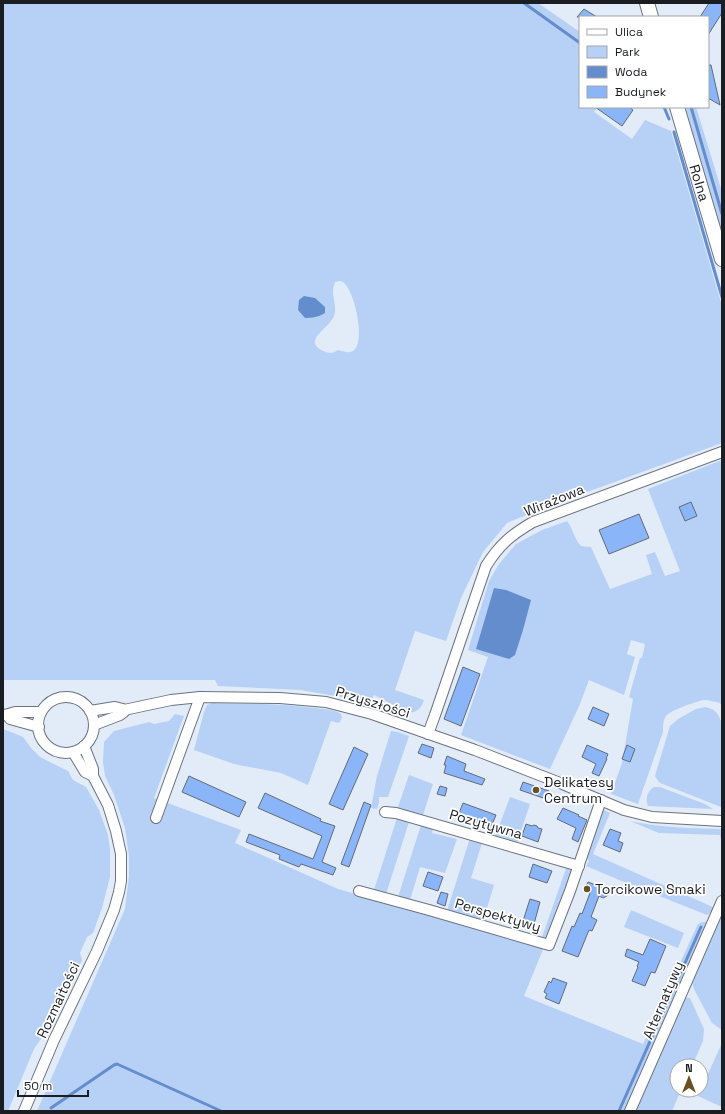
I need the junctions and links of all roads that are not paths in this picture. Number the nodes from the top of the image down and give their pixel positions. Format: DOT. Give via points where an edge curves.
graph roads {
  1 [pos="647,3"];
  2 [pos="651,16"];
  3 [pos="677,108"];
  4 [pos="722,259"];
  5 [pos="722,452"];
  6 [pos="200,697"];
  7 [pos="124,710"];
  8 [pos="90,711"];
  9 [pos="42,712"];
  10 [pos="5,715"];
  11 [pos="94,725"];
  12 [pos="38,727"];
  13 [pos="428,734"];
  14 [pos="84,746"];
  15 [pos="73,752"];
  16 [pos="93,776"];
  17 [pos="601,800"];
  18 [pos="385,812"];
  19 [pos="156,818"];
  20 [pos="722,820"];
  21 [pos="579,866"];
  22 [pos="359,891"];
  23 [pos="722,901"];
  24 [pos="24,1111"];
  25 [pos="630,1111"];
  1 -- 2 [label="street"];
  3 -- 4 [label="street, Rolna"];
  5 -- 13 [label="street, Wirażowa" via="533,522 510,537 486,566"];
  6 -- 7 [label="street, Przyszłości"];
  6 -- 13 [label="street, Przyszłości" via="280,698 326,702 372,714"];
  6 -- 19 [label="street"];
  7 -- 8 [label="street, Przyszłości" via="115,708"];
  7 -- 11 [label="street, Przyszłości" via="120,715"];
  8 -- 9 [label="street" via="80,701 65,697 52,701"];
  8 -- 11 [label="street"];
  9 -- 10 [label="street"];
  9 -- 12 [label="street"];
  10 -- 12 [label="street" via="10,719"];
  11 -- 14 [label="street" via="91,737"];
  12 -- 15 [label="street" via="40,736 48,746 60,752"];
  13 -- 17 [label="street, Przyszłości"];
  14 -- 15 [label="street"];
  14 -- 16 [label="street" via="94,769"];
  15 -- 16 [label="street" via="85,772"];
  16 -- 24 [label="street, Rozmaitości" via="108,805 120,844 121,881 117,901"];
  17 -- 20 [label="street, Przyszłości" via="624,810 652,817"];
  17 -- 21 [label="street, Perspektywy"];
  18 -- 21 [label="street, Pozytywna"];
  21 -- 22 [label="street, Perspektywy" via="549,945"];
  23 -- 25 [label="street, Alternatywy"];
}
